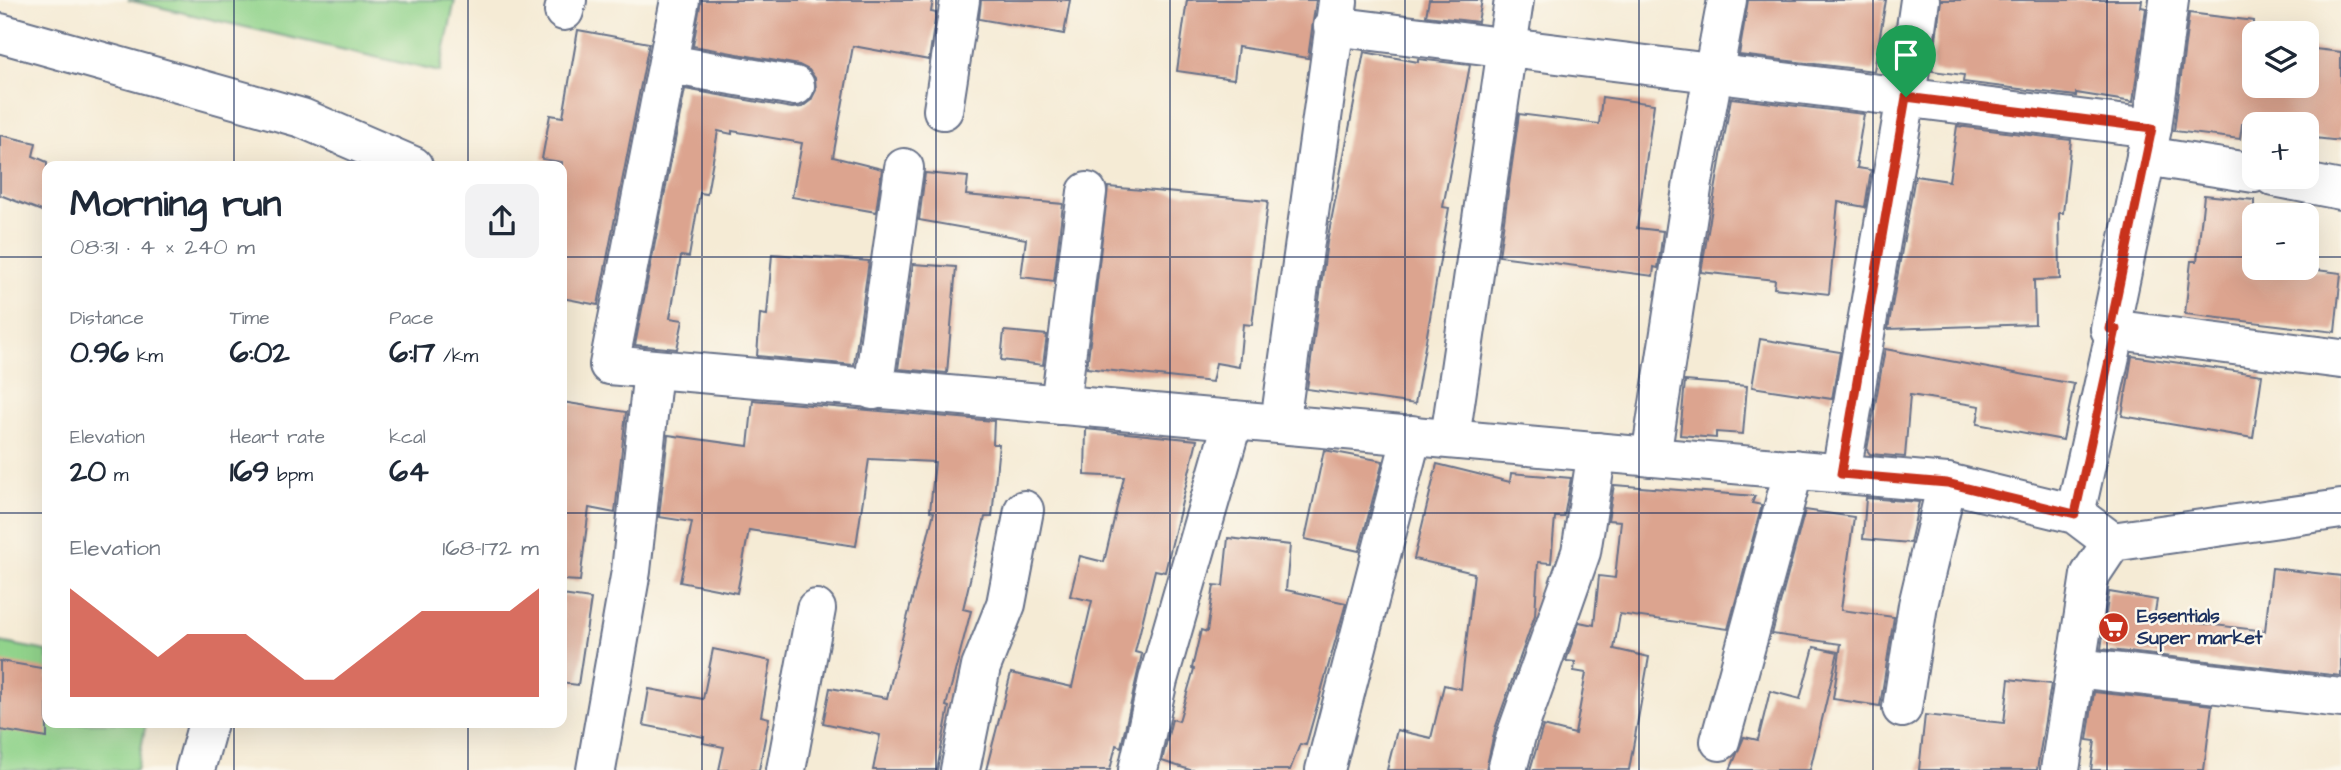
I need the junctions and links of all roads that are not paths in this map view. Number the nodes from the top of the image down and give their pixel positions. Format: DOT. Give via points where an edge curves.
graph roads {
  1 [pos="680,0"];
  2 [pos="960,0"];
  3 [pos="1514,0"];
  4 [pos="1727,0"];
  5 [pos="1920,0"];
  6 [pos="2169,0"];
  7 [pos="1336,13"];
  8 [pos="0,33"];
  9 [pos="1507,48"];
  10 [pos="668,64"];
  11 [pos="1713,74"];
  12 [pos="795,86"];
  13 [pos="1906,97"];
  14 [pos="943,110"];
  15 [pos="2149,142"];
  16 [pos="401,161"];
  17 [pos="904,168"];
  18 [pos="2242,169"];
  19 [pos="2319,186"];
  20 [pos="2341,190"];
  21 [pos="1087,192"];
  22 [pos="2116,329"];
  23 [pos="2341,359"];
  24 [pos="653,370"];
  25 [pos="873,390"];
  26 [pos="1060,405"];
  27 [pos="1233,420"];
  28 [pos="1280,423"];
  29 [pos="1412,435"];
  30 [pos="1450,438"];
  31 [pos="1597,452"];
  32 [pos="1651,457"];
  33 [pos="1794,470"];
  34 [pos="1841,474"];
  35 [pos="1947,483"];
  36 [pos="2341,509"];
  37 [pos="1024,510"];
  38 [pos="2075,514"];
  39 [pos="2112,542"];
  40 [pos="816,609"];
  41 [pos="2076,668"];
  42 [pos="2341,698"];
  43 [pos="1902,708"];
  44 [pos="207,728"];
  45 [pos="1720,741"];
  46 [pos="195,770"];
  47 [pos="596,770"];
  48 [pos="786,770"];
  49 [pos="960,770"];
  50 [pos="1138,770"];
  51 [pos="1325,770"];
  52 [pos="1507,770"];
  53 [pos="2060,770"];
  1 -- 10 [label="street"];
  2 -- 14 [label="street"];
  3 -- 9 [label="street"];
  4 -- 11 [label="street"];
  5 -- 13 [label="street"];
  6 -- 15 [label="street"];
  7 -- 9 [label="street"];
  7 -- 28 [label="street"];
  8 -- 16 [label="street" via="302,118"];
  9 -- 11 [label="street"];
  9 -- 30 [label="street"];
  10 -- 12 [label="street"];
  10 -- 24 [label="street" via="609,365"];
  11 -- 13 [label="street"];
  11 -- 32 [label="street"];
  13 -- 15 [label="street"];
  13 -- 34 [label="street"];
  15 -- 18 [label="street"];
  15 -- 22 [label="street" via="2110,329"];
  17 -- 25 [label="street"];
  19 -- 20 [label="street"];
  21 -- 26 [label="street"];
  22 -- 23 [label="street"];
  22 -- 38 [label="street"];
  24 -- 25 [label="street"];
  24 -- 47 [label="street" via="631,571"];
  25 -- 26 [label="street"];
  26 -- 27 [label="street"];
  27 -- 28 [label="street"];
  27 -- 50 [label="street" via="1158,680"];
  28 -- 29 [label="street"];
  29 -- 30 [label="street"];
  29 -- 51 [label="street"];
  30 -- 31 [label="street"];
  31 -- 32 [label="street"];
  31 -- 52 [label="street" via="1581,552"];
  32 -- 33 [label="street"];
  33 -- 34 [label="street"];
  33 -- 45 [label="street"];
  34 -- 35 [label="street"];
  35 -- 38 [label="street"];
  35 -- 43 [label="street"];
  36 -- 39 [label="street"];
  37 -- 49 [label="street" via="1006,604 981,667"];
  38 -- 39 [label="street"];
  39 -- 41 [label="street" via="2090,575"];
  40 -- 48 [label="street"];
  41 -- 42 [label="street"];
  41 -- 53 [label="street"];
  44 -- 46 [label="street"];
}
